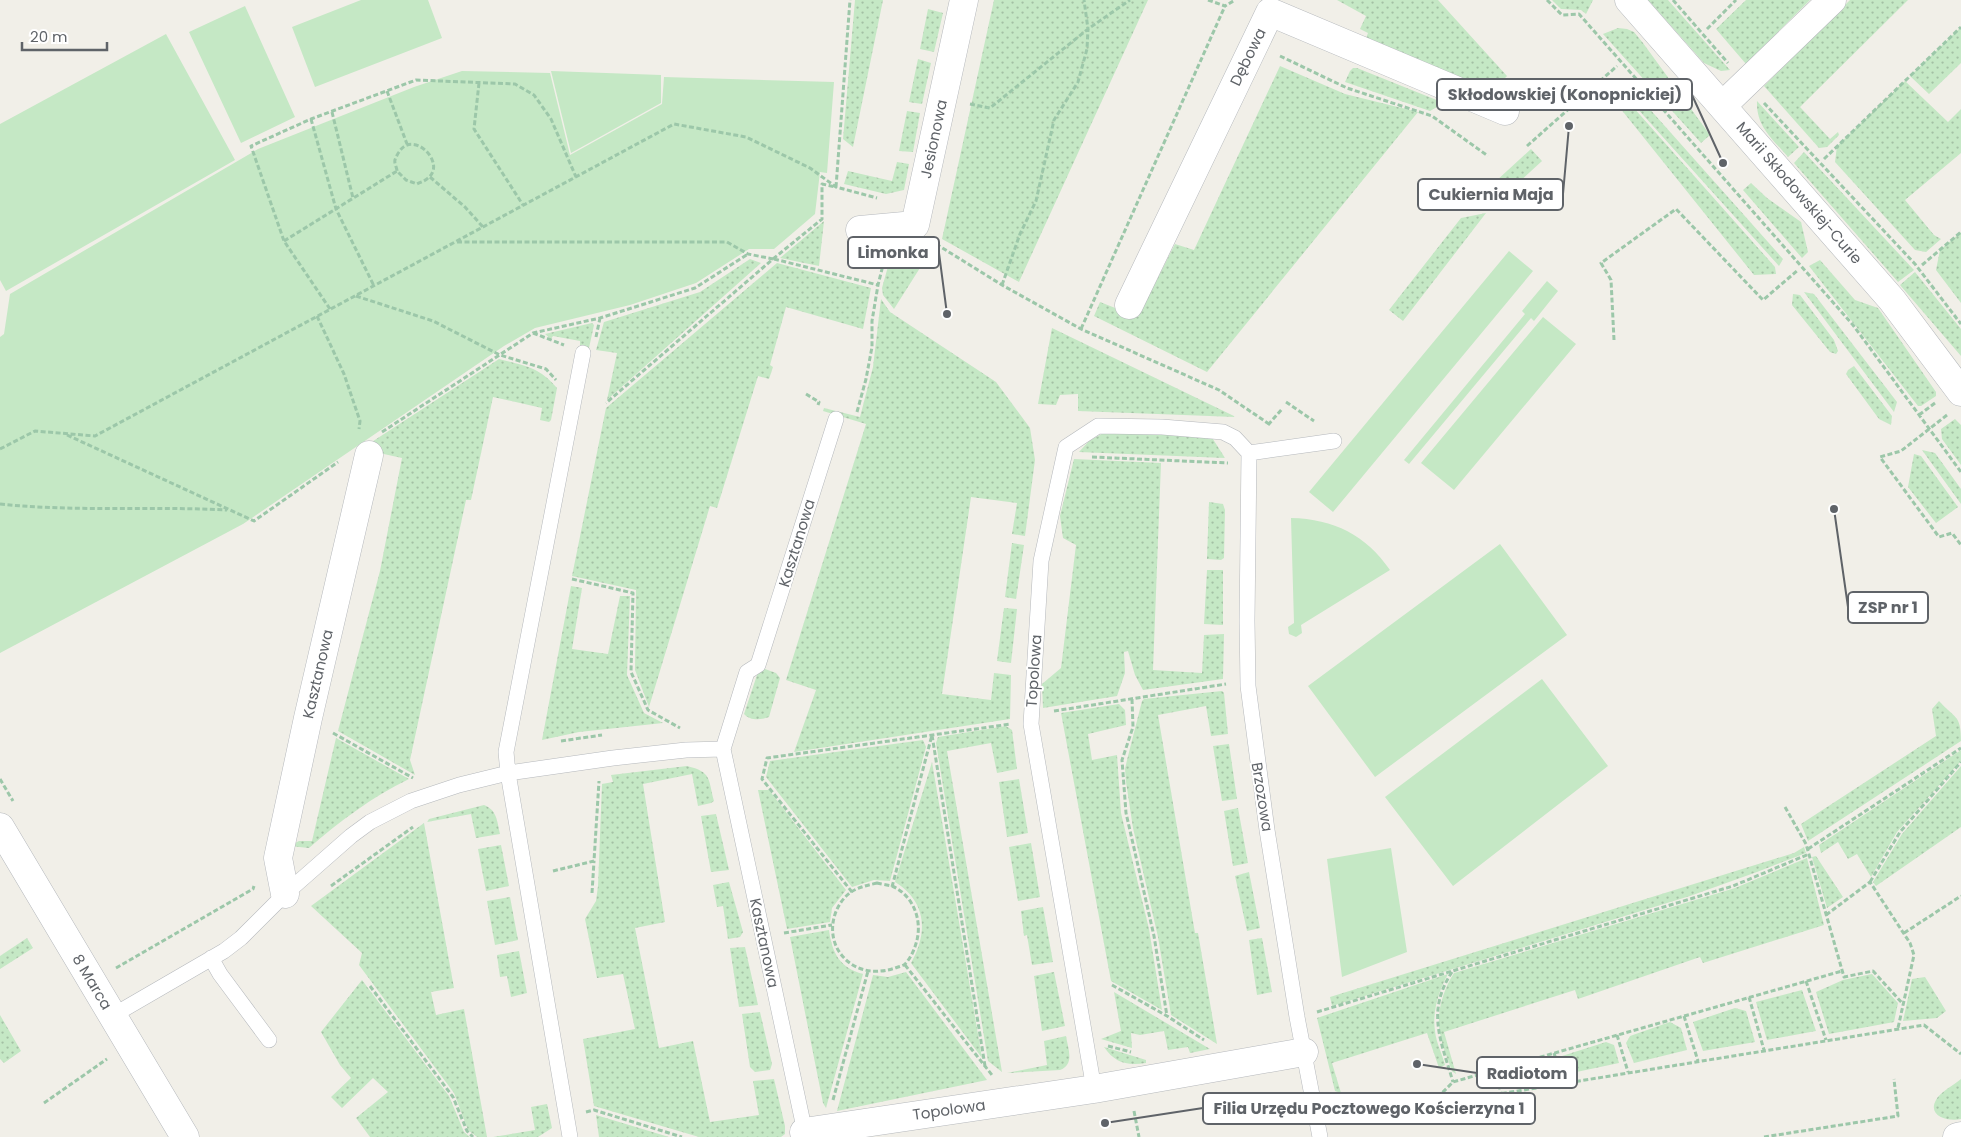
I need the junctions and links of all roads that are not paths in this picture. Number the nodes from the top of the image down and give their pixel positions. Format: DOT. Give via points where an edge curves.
graph roads {
  1 [pos="964,0"];
  2 [pos="1629,0"];
  3 [pos="1832,0"];
  4 [pos="1723,105"];
  5 [pos="1505,111"];
  6 [pos="860,230"];
  7 [pos="1128,305"];
  8 [pos="583,353"];
  9 [pos="1955,403"];
  10 [pos="836,419"];
  11 [pos="370,439"];
  12 [pos="1334,441"];
  13 [pos="1249,453"];
  14 [pos="723,748"];
  15 [pos="508,773"];
  16 [pos="0,827"];
  17 [pos="282,883"];
  18 [pos="211,958"];
  19 [pos="112,1016"];
  20 [pos="269,1040"];
  21 [pos="1304,1052"];
  22 [pos="1094,1090"];
  23 [pos="805,1134"];
  24 [pos="1961,1136"];
  25 [pos="185,1137"];
  26 [pos="570,1137"];
  27 [pos="1320,1137"];
  28 [pos="1957,1137"];
  1 -- 6 [label="street, Jesionowa" via="915,225"];
  2 -- 4 [label="street, Marii Skłodowskiej-Curie"];
  3 -- 4 [label="street"];
  4 -- 9 [label="street, Marii Skłodowskiej-Curie" via="1892,300"];
  5 -- 7 [label="street, Dębowa" via="1270,12"];
  8 -- 15 [label="lane" via="506,752"];
  10 -- 14 [label="lane, Kasztanowa" via="758,665 748,672"];
  11 -- 17 [label="street, Kasztanowa" via="278,858"];
  12 -- 13 [label="lane"];
  13 -- 21 [label="lane, Brzozowa" via="1248,686 1267,830"];
  13 -- 22 [label="lane, Topolowa" via="1235,438 1223,432 1162,427 1098,426 1066,447 1041,561 1030,724"];
  14 -- 15 [label="lane" via="613,758"];
  14 -- 23 [label="lane, Kasztanowa"];
  15 -- 17 [label="lane" via="411,800"];
  15 -- 26 [label="lane"];
  16 -- 19 [label="street, 8 Marca"];
  17 -- 18 [label="lane" via="241,938"];
  18 -- 19 [label="lane"];
  18 -- 20 [label="lane"];
  19 -- 25 [label="street, 8 Marca"];
  21 -- 22 [label="street, Topolowa"];
  21 -- 27 [label="lane, Brzozowa"];
  22 -- 23 [label="street, Topolowa" via="838,1126"];
  24 -- 28 [label="street"];
}
